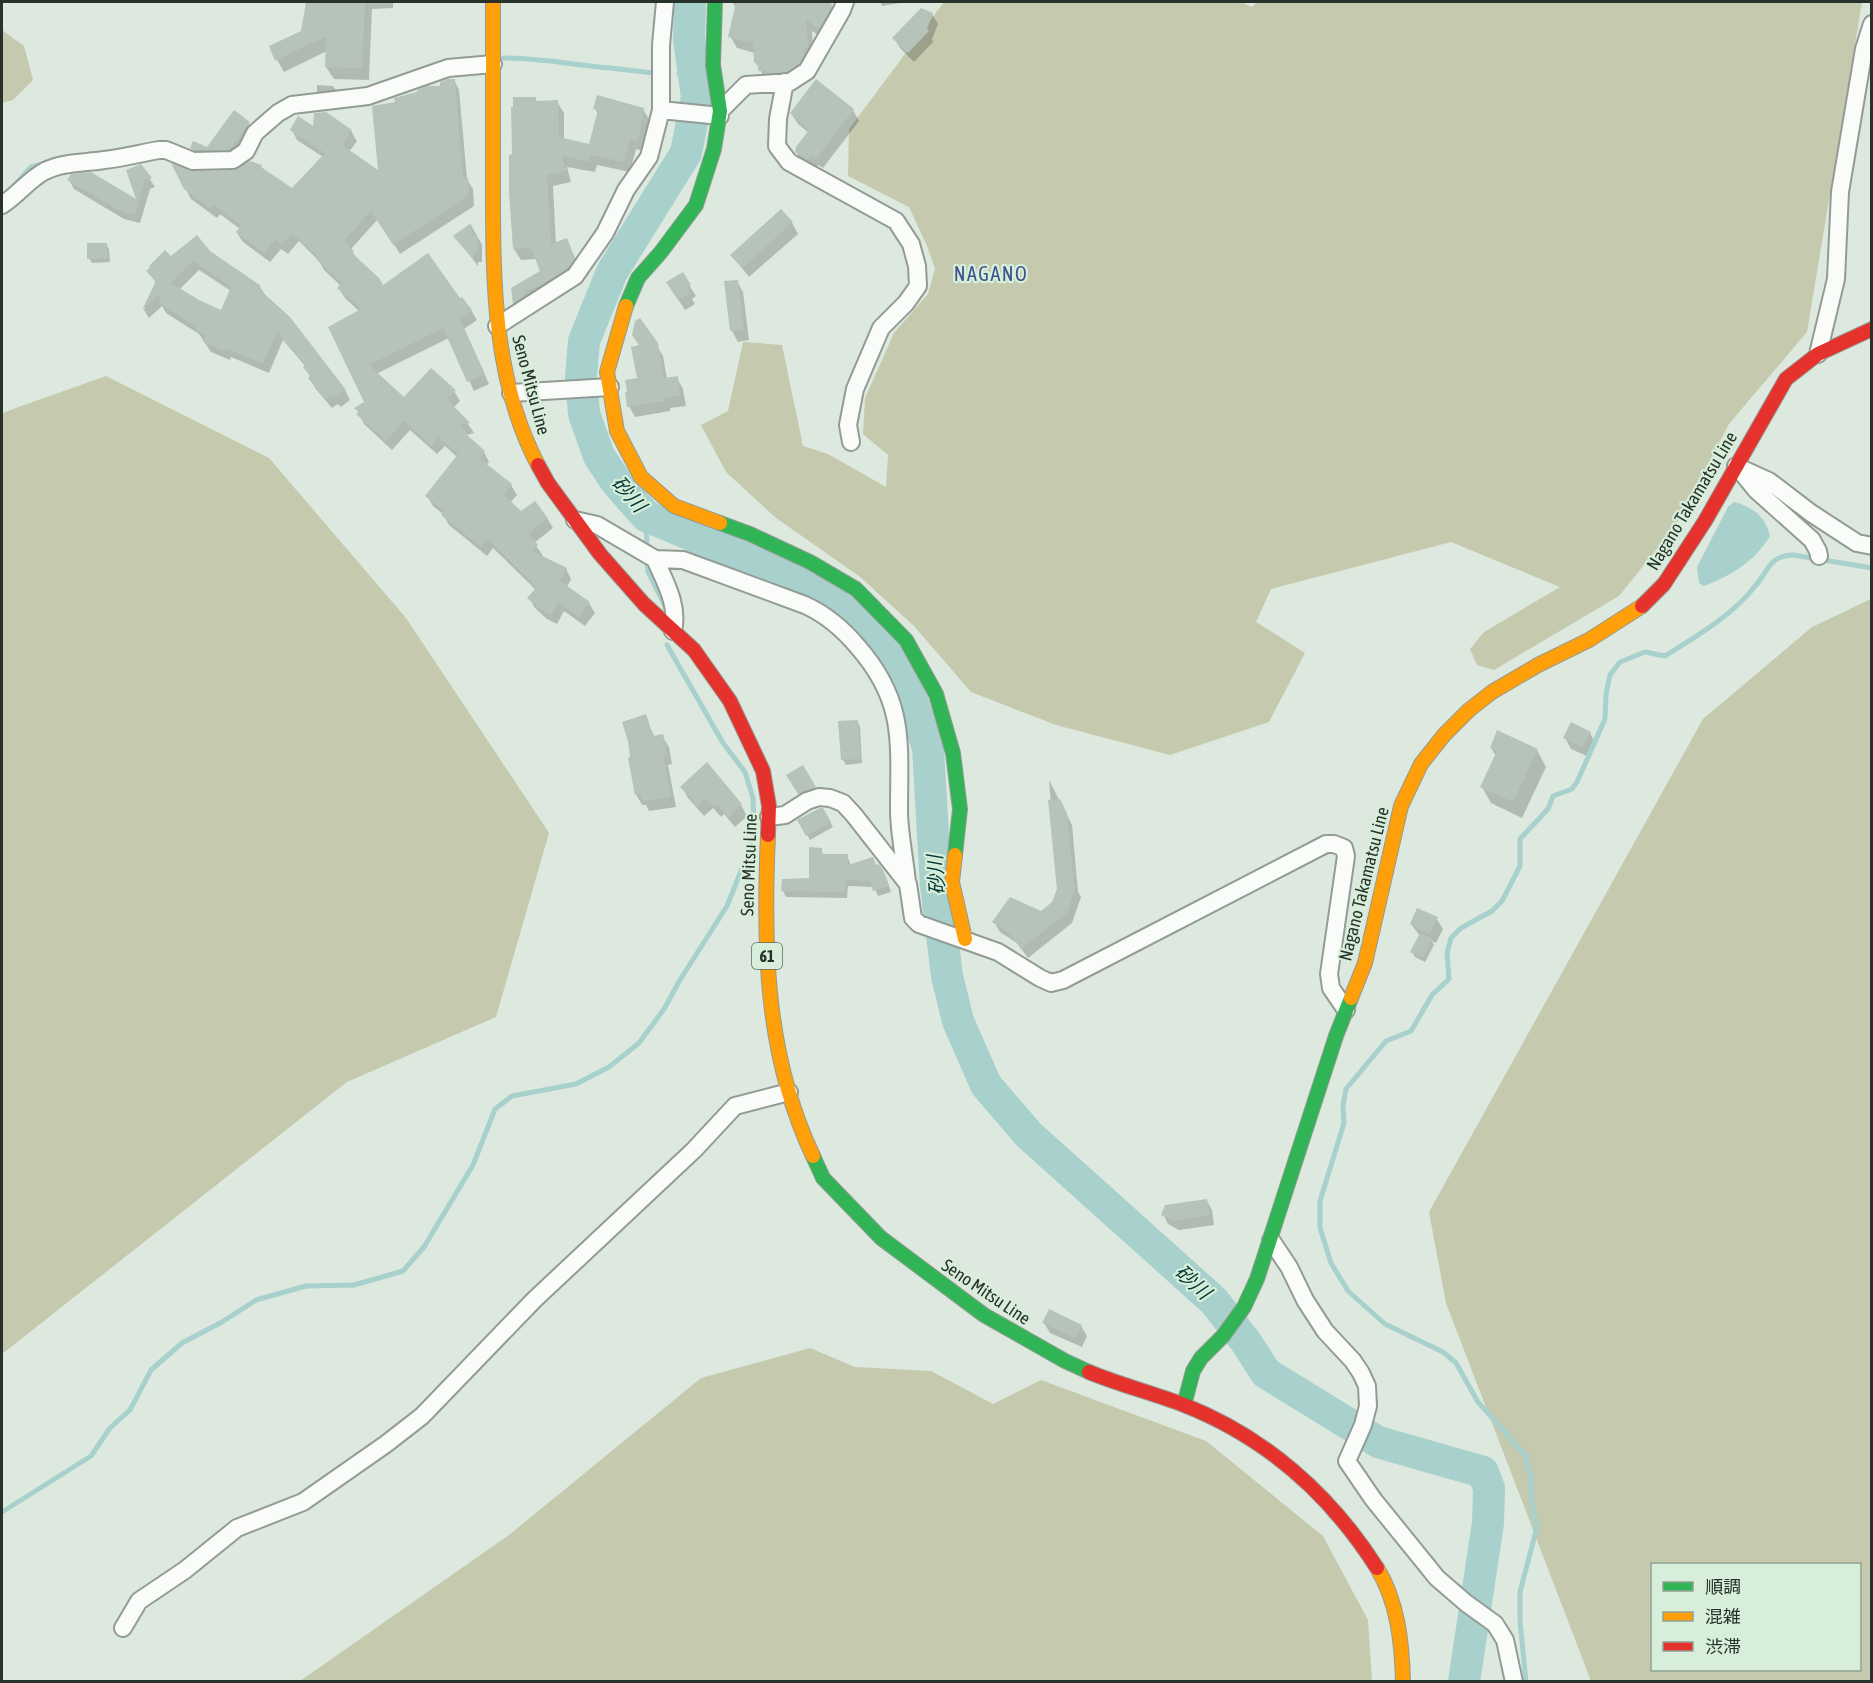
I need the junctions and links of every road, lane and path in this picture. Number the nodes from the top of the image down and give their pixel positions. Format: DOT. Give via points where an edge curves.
graph roads {
  1 [pos="493,2"];
  2 [pos="665,2"];
  3 [pos="715,2"];
  4 [pos="845,2"];
  5 [pos="1872,24"];
  6 [pos="493,64"];
  7 [pos="785,82"];
  8 [pos="661,110"];
  9 [pos="720,113"];
  10 [pos="2,205"];
  11 [pos="497,326"];
  12 [pos="1872,329"];
  13 [pos="1818,354"];
  14 [pos="610,387"];
  15 [pos="511,393"];
  16 [pos="851,442"];
  17 [pos="1736,466"];
  18 [pos="575,520"];
  19 [pos="1872,546"];
  20 [pos="1819,556"];
  21 [pos="655,559"];
  22 [pos="673,631"];
  23 [pos="769,818"];
  24 [pos="908,884"];
  25 [pos="964,939"];
  26 [pos="1346,1010"];
  27 [pos="789,1092"];
  28 [pos="1271,1240"];
  29 [pos="1184,1405"];
  30 [pos="123,1628"];
  31 [pos="1404,1682"];
  32 [pos="1514,1682"];
  1 -- 6 [label="main road, Seno Mitsu Line / 61"];
  2 -- 8 [label="street"];
  3 -- 9 [label="main road" via="714,64"];
  4 -- 7 [label="street" via="807,70"];
  5 -- 13 [label="street" via="1864,49 1840,192 1836,279"];
  6 -- 10 [label="street" via="448,68 368,96 292,105 255,133 246,151 233,160 193,161 159,150 63,165 32,179"];
  6 -- 11 [label="main road, Seno Mitsu Line / 61"];
  7 -- 9 [label="street" via="746,85"];
  7 -- 16 [label="street" via="777,146 789,162 896,221 911,244 917,266 918,286 881,328 855,389 848,425"];
  8 -- 9 [label="street"];
  8 -- 11 [label="street" via="649,157 575,276"];
  9 -- 14 [label="main road" via="714,149 696,205 638,278 623,312 607,372"];
  11 -- 15 [label="main road, Seno Mitsu Line / 61"];
  12 -- 13 [label="main road, Nagano Takamatsu Line"];
  13 -- 17 [label="main road, Nagano Takamatsu Line" via="1786,379"];
  14 -- 15 [label="street"];
  14 -- 25 [label="main road" via="617,431 641,477 674,506 750,534 810,562 856,589 906,640 936,694 953,753 960,809 952,882"];
  15 -- 18 [label="main road, Seno Mitsu Line / 61" via="525,440 548,483"];
  17 -- 19 [label="street" via="1769,481 1857,543"];
  17 -- 20 [label="street" via="1756,490 1812,540"];
  17 -- 26 [label="main road, Nagano Takamatsu Line" via="1664,584 1639,609 1492,692 1444,735 1421,764 1401,806 1365,963"];
  18 -- 21 [label="street" via="597,525"];
  18 -- 22 [label="main road, Seno Mitsu Line / 61" via="644,604"];
  21 -- 22 [label="street" via="671,593"];
  21 -- 24 [label="street" via="683,560 805,604 845,632 873,664 897,720 901,758 899,813"];
  22 -- 23 [label="main road, Seno Mitsu Line / 61" via="694,650 730,700 763,771"];
  23 -- 24 [label="street" via="785,815 819,797 843,803"];
  23 -- 27 [label="main road, Seno Mitsu Line / 61" via="767,976 777,1045"];
  24 -- 25 [label="street" via="913,918 919,924"];
  25 -- 26 [label="street" via="998,952 1040,978 1050,982 1063,980 1326,844 1334,844 1344,848 1346,856 1329,974 1331,988"];
  26 -- 28 [label="main road, Nagano Takamatsu Line"];
  27 -- 29 [label="main road, Seno Mitsu Line / 61" via="823,1178 880,1239 984,1316 1039,1348 1092,1373"];
  27 -- 30 [label="street" via="735,1106 694,1150 534,1300 422,1416 303,1502 237,1528 140,1601"];
  28 -- 29 [label="main road, Nagano Takamatsu Line" via="1244,1307 1193,1371"];
  28 -- 32 [label="street" via="1325,1331 1353,1361 1367,1386 1368,1406 1347,1461 1429,1569 1496,1624 1505,1640"];
  29 -- 31 [label="main road, Seno Mitsu Line / 61" via="1233,1427 1281,1459 1332,1508 1361,1543 1383,1578 1395,1609"];
}
